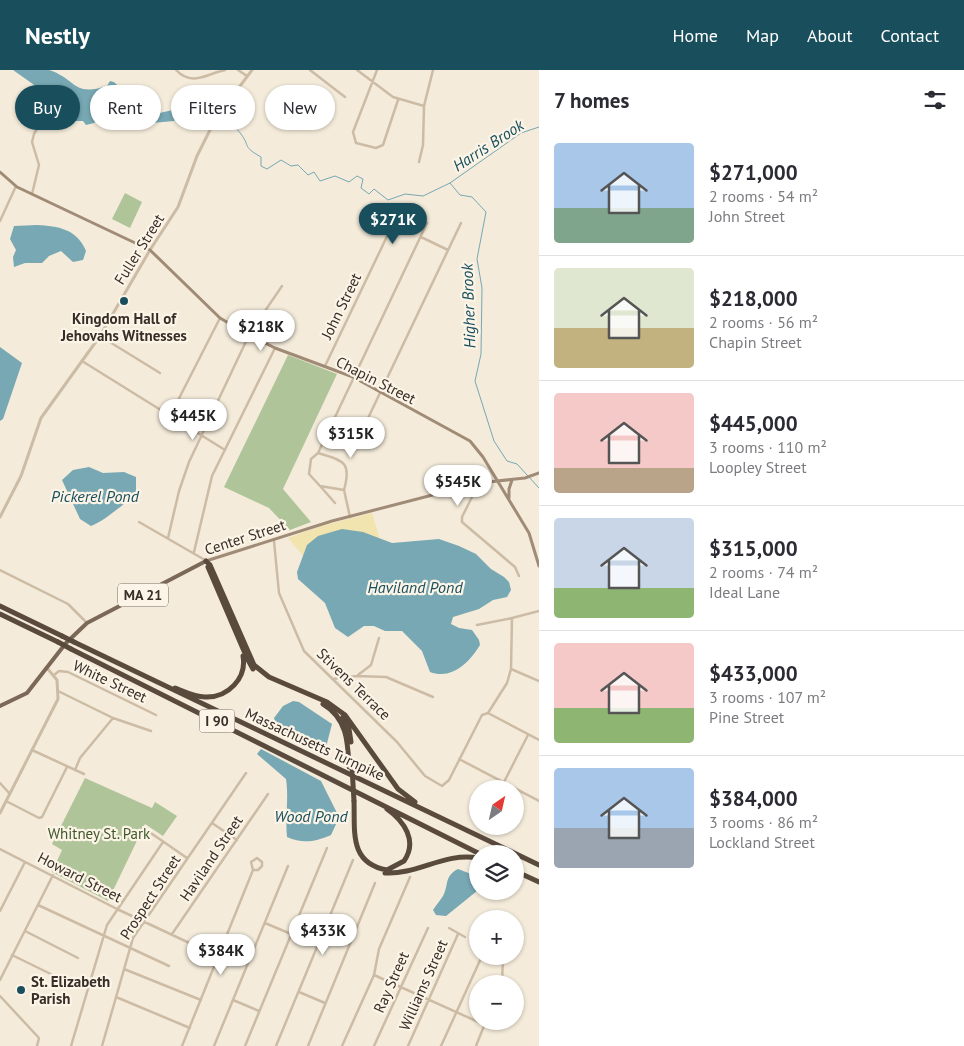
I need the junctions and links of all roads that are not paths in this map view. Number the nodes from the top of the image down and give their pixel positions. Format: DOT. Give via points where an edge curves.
graph roads {
  1 [pos="176,70"];
  2 [pos="208,70"];
  3 [pos="225,70"];
  4 [pos="238,70"];
  5 [pos="252,70"];
  6 [pos="310,70"];
  7 [pos="357,70"];
  8 [pos="377,70"];
  9 [pos="433,70"];
  10 [pos="210,75"];
  11 [pos="247,76"];
  12 [pos="372,82"];
  13 [pos="345,97"];
  14 [pos="398,100"];
  15 [pos="424,106"];
  16 [pos="38,125"];
  17 [pos="36,130"];
  18 [pos="419,162"];
  19 [pos="0,172"];
  20 [pos="16,186"];
  21 [pos="32,194"];
  22 [pos="0,221"];
  23 [pos="427,223"];
  24 [pos="461,223"];
  25 [pos="391,228"];
  26 [pos="421,237"];
  27 [pos="150,250"];
  28 [pos="448,250"];
  29 [pos="282,286"];
  30 [pos="220,318"];
  31 [pos="249,335"];
  32 [pos="100,336"];
  33 [pos="275,348"];
  34 [pos="82,361"];
  35 [pos="325,366"];
  36 [pos="160,373"];
  37 [pos="352,377"];
  38 [pos="379,392"];
  39 [pos="170,416"];
  40 [pos="330,427"];
  41 [pos="202,436"];
  42 [pos="360,436"];
  43 [pos="370,440"];
  44 [pos="225,450"];
  45 [pos="318,453"];
  46 [pos="539,472"];
  47 [pos="497,480"];
  48 [pos="513,480"];
  49 [pos="479,483"];
  50 [pos="320,486"];
  51 [pos="344,490"];
  52 [pos="509,499"];
  53 [pos="335,504"];
  54 [pos="0,517"];
  55 [pos="350,517"];
  56 [pos="139,522"];
  57 [pos="168,538"];
  58 [pos="274,540"];
  59 [pos="537,546"];
  60 [pos="194,552"];
  61 [pos="206,561"];
  62 [pos="539,566"];
  63 [pos="0,570"];
  64 [pos="519,576"];
  65 [pos="0,606"];
  66 [pos="539,611"];
  67 [pos="0,614"];
  68 [pos="512,618"];
  69 [pos="87,623"];
  70 [pos="477,625"];
  71 [pos="379,638"];
  72 [pos="241,645"];
  73 [pos="119,664"];
  74 [pos="47,668"];
  75 [pos="511,669"];
  76 [pos="54,675"];
  77 [pos="357,676"];
  78 [pos="332,679"];
  79 [pos="539,681"];
  80 [pos="58,691"];
  81 [pos="433,697"];
  82 [pos="321,700"];
  83 [pos="0,706"];
  84 [pos="488,713"];
  85 [pos="156,716"];
  86 [pos="113,718"];
  87 [pos="151,731"];
  88 [pos="528,734"];
  89 [pos="539,740"];
  90 [pos="32,750"];
  91 [pos="459,760"];
  92 [pos="67,767"];
  93 [pos="350,767"];
  94 [pos="75,770"];
  95 [pos="246,773"];
  96 [pos="84,774"];
  97 [pos="500,780"];
  98 [pos="505,780"];
  99 [pos="0,783"];
  100 [pos="524,793"];
  101 [pos="10,794"];
  102 [pos="268,794"];
  103 [pos="363,795"];
  104 [pos="352,800"];
  105 [pos="6,801"];
  106 [pos="539,801"];
  107 [pos="0,813"];
  108 [pos="212,823"];
  109 [pos="464,828"];
  110 [pos="145,830"];
  111 [pos="237,840"];
  112 [pos="163,842"];
  113 [pos="327,848"];
  114 [pos="469,848"];
  115 [pos="0,849"];
  116 [pos="188,858"];
  117 [pos="469,858"];
  118 [pos="353,860"];
  119 [pos="25,862"];
  120 [pos="539,865"];
  121 [pos="288,866"];
  122 [pos="253,870"];
  123 [pos="52,876"];
  124 [pos="524,876"];
  125 [pos="410,878"];
  126 [pos="375,882"];
  127 [pos="539,883"];
  128 [pos="38,905"];
  129 [pos="117,909"];
  130 [pos="0,911"];
  131 [pos="145,921"];
  132 [pos="265,923"];
  133 [pos="428,928"];
  134 [pos="449,928"];
  135 [pos="25,931"];
  136 [pos="172,934"];
  137 [pos="291,934"];
  138 [pos="458,934"];
  139 [pos="103,936"];
  140 [pos="465,937"];
  141 [pos="130,948"];
  142 [pos="12,955"];
  143 [pos="219,956"];
  144 [pos="78,958"];
  145 [pos="232,963"];
  146 [pos="478,965"];
  147 [pos="169,966"];
  148 [pos="124,969"];
  149 [pos="374,975"];
  150 [pos="0,980"];
  151 [pos="67,982"];
  152 [pos="401,987"];
  153 [pos="299,992"];
  154 [pos="0,996"];
  155 [pos="116,997"];
  156 [pos="201,1000"];
  157 [pos="233,1000"];
  158 [pos="429,1000"];
  159 [pos="325,1003"];
  160 [pos="259,1012"];
  161 [pos="457,1012"];
  162 [pos="469,1017"];
  163 [pos="190,1028"];
  164 [pos="483,1030"];
  165 [pos="36,1046"];
  166 [pos="71,1046"];
  167 [pos="102,1046"];
  168 [pos="182,1046"];
  169 [pos="214,1046"];
  170 [pos="245,1046"];
  171 [pos="276,1046"];
  172 [pos="308,1046"];
  173 [pos="342,1046"];
  174 [pos="374,1046"];
  175 [pos="408,1046"];
  176 [pos="441,1046"];
  177 [pos="476,1046"];
  1 -- 10 [label="street" via="193,80"];
  2 -- 10 [label="street"];
  3 -- 10 [label="street"];
  4 -- 11 [label="street"];
  5 -- 11 [label="street, Fuller Street"];
  6 -- 13 [label="street"];
  7 -- 12 [label="street"];
  8 -- 12 [label="street"];
  9 -- 15 [label="street"];
  11 -- 27 [label="street, Fuller Street" via="216,118 197,156 179,205"];
  12 -- 14 [label="street"];
  12 -- 14 [label="street" via="353,132 356,143 376,148 383,145"];
  14 -- 15 [label="street"];
  15 -- 18 [label="street"];
  16 -- 16 [label="street" via="45,115 51,118 49,126"];
  17 -- 21 [label="street" via="32,142 39,172"];
  19 -- 20 [label="main road, Chapin Street"];
  20 -- 21 [label="main road, Chapin Street"];
  20 -- 22 [label="street"];
  21 -- 27 [label="main road, Chapin Street"];
  23 -- 26 [label="street"];
  24 -- 28 [label="street"];
  25 -- 35 [label="street, John Street"];
  26 -- 28 [label="street"];
  26 -- 37 [label="street"];
  27 -- 30 [label="main road, Chapin Street"];
  27 -- 32 [label="street, Fuller Street"];
  28 -- 38 [label="street"];
  29 -- 31 [label="street"];
  30 -- 31 [label="main road, Chapin Street"];
  30 -- 39 [label="street"];
  31 -- 33 [label="main road, Chapin Street"];
  31 -- 41 [label="street"];
  32 -- 34 [label="street, Fuller Street"];
  32 -- 36 [label="street"];
  33 -- 35 [label="main road, Chapin Street"];
  33 -- 44 [label="street"];
  34 -- 39 [label="street"];
  34 -- 54 [label="street, Fuller Street" via="42,418 21,476"];
  35 -- 37 [label="main road, Chapin Street"];
  37 -- 38 [label="main road, Chapin Street"];
  37 -- 40 [label="street"];
  38 -- 42 [label="street"];
  38 -- 47 [label="main road, Chapin Street" via="470,442"];
  39 -- 41 [label="street"];
  40 -- 42 [label="street"];
  40 -- 45 [label="street"];
  41 -- 44 [label="street"];
  41 -- 57 [label="street" via="182,482"];
  42 -- 43 [label="street"];
  44 -- 60 [label="street" via="210,483"];
  45 -- 50 [label="street" via="311,458 310,474"];
  45 -- 51 [label="street" via="336,457 342,462 348,476"];
  46 -- 48 [label="main road, Center Street / MA 21"];
  47 -- 48 [label="main road, Center Street / MA 21"];
  47 -- 49 [label="main road, Center Street / MA 21"];
  47 -- 52 [label="main road, Chapin Street"];
  48 -- 52 [label="main road"];
  49 -- 55 [label="main road, Center Street / MA 21"];
  49 -- 64 [label="street" via="462,522 515,567"];
  50 -- 51 [label="street"];
  50 -- 53 [label="street"];
  51 -- 55 [label="street"];
  52 -- 59 [label="main road, Chapin Street"];
  55 -- 58 [label="main road, Center Street / MA 21"];
  56 -- 57 [label="street"];
  57 -- 60 [label="street"];
  58 -- 61 [label="main road, Center Street / MA 21"];
  58 -- 78 [label="street, Stivens Terrace" via="279,593 304,651"];
  59 -- 62 [label="main road, Chapin Street"];
  60 -- 61 [label="street"];
  61 -- 69 [label="main road, Center Street / MA 21"];
  61 -- 72 [label="highway"];
  61 -- 82 [label="highway" via="254,665 269,677"];
  63 -- 69 [label="street" via="68,604"];
  65 -- 73 [label="highway, Massachusetts Turnpike / I 90, bridge"];
  66 -- 68 [label="street"];
  67 -- 103 [label="highway, Massachusetts Turnpike / I 90, bridge"];
  68 -- 70 [label="street"];
  68 -- 75 [label="street"];
  69 -- 74 [label="main road, Center Street / MA 21"];
  71 -- 77 [label="street" via="371,665"];
  72 -- 73 [label="highway" via="244,666 240,677 231,689 214,696 192,695"];
  72 -- 93 [label="highway" via="249,663 260,675 321,703 338,716 347,739"];
  73 -- 109 [label="highway, Massachusetts Turnpike / I 90"];
  74 -- 76 [label="street"];
  74 -- 83 [label="main road, Center Street / MA 21" via="24,695"];
  75 -- 79 [label="street"];
  75 -- 84 [label="street"];
  76 -- 80 [label="street"];
  76 -- 85 [label="street, White Street" via="60,671 68,672"];
  77 -- 78 [label="street"];
  77 -- 81 [label="street" via="386,676"];
  78 -- 91 [label="street, Stivens Terrace" via="406,751 424,776 442,786"];
  80 -- 86 [label="street"];
  80 -- 90 [label="street" via="58,699"];
  82 -- 93 [label="highway" via="336,710 346,723 350,738"];
  82 -- 109 [label="highway" via="349,720 403,794"];
  84 -- 88 [label="street"];
  84 -- 91 [label="street" via="482,715"];
  86 -- 87 [label="street"];
  86 -- 94 [label="street" via="80,758"];
  88 -- 89 [label="street"];
  88 -- 98 [label="street"];
  90 -- 92 [label="street"];
  90 -- 101 [label="street"];
  91 -- 97 [label="street"];
  92 -- 94 [label="street"];
  92 -- 105 [label="street" via="42,817"];
  93 -- 104 [label="highway, bridge"];
  94 -- 96 [label="street"];
  95 -- 108 [label="street, Prospect Street"];
  99 -- 101 [label="street"];
  100 -- 106 [label="street"];
  101 -- 105 [label="street"];
  102 -- 111 [label="street, Haviland Street"];
  103 -- 104 [label="highway" via="388,810 410,837 410,850 398,866 387,870 376,868 361,857 356,845"];
  103 -- 114 [label="highway, Massachusetts Turnpike / I 90"];
  104 -- 117 [label="highway" via="355,847 362,861 373,870 394,873 456,857"];
  105 -- 107 [label="street"];
  108 -- 111 [label="street"];
  108 -- 116 [label="street, Prospect Street"];
  109 -- 120 [label="highway, Massachusetts Turnpike / I 90"];
  110 -- 112 [label="street"];
  111 -- 136 [label="street, Haviland Street"];
  112 -- 116 [label="street"];
  112 -- 129 [label="street"];
  113 -- 137 [label="street"];
  115 -- 119 [label="street, Howard Street"];
  116 -- 131 [label="street, Prospect Street"];
  118 -- 153 [label="street"];
  119 -- 123 [label="street, Howard Street"];
  119 -- 130 [label="street"];
  121 -- 132 [label="street"];
  122 -- 122 [label="street" via="262,866 257,858 251,862"];
  122 -- 143 [label="street"];
  123 -- 128 [label="street"];
  123 -- 129 [label="street, Howard Street"];
  124 -- 127 [label="highway"];
  125 -- 149 [label="street" via="379,949"];
  126 -- 159 [label="street"];
  128 -- 135 [label="street"];
  128 -- 139 [label="street"];
  129 -- 131 [label="street, Howard Street"];
  129 -- 139 [label="street"];
  131 -- 136 [label="street, Howard Street"];
  131 -- 141 [label="street, Prospect Street"];
  132 -- 137 [label="street"];
  132 -- 157 [label="street"];
  133 -- 152 [label="street, Ray Street"];
  134 -- 138 [label="street"];
  135 -- 142 [label="street"];
  135 -- 144 [label="street"];
  136 -- 143 [label="street, Howard Street"];
  137 -- 160 [label="street"];
  138 -- 140 [label="street"];
  138 -- 158 [label="street, Williams Street"];
  139 -- 141 [label="street"];
  139 -- 166 [label="street"];
  141 -- 147 [label="street"];
  141 -- 148 [label="street, Prospect Street"];
  142 -- 150 [label="street"];
  142 -- 151 [label="street"];
  143 -- 145 [label="street, Howard Street"];
  143 -- 156 [label="street"];
  146 -- 161 [label="street"];
  148 -- 155 [label="street, Prospect Street"];
  148 -- 156 [label="street"];
  149 -- 152 [label="street"];
  149 -- 173 [label="street"];
  152 -- 158 [label="street"];
  152 -- 174 [label="street, Ray Street"];
  153 -- 159 [label="street"];
  153 -- 171 [label="street"];
  154 -- 165 [label="street" via="39,1038"];
  155 -- 163 [label="street"];
  155 -- 167 [label="street, Prospect Street"];
  156 -- 163 [label="street"];
  157 -- 160 [label="street"];
  157 -- 169 [label="street"];
  158 -- 161 [label="street"];
  158 -- 175 [label="street, Williams Street"];
  159 -- 172 [label="street"];
  160 -- 170 [label="street"];
  161 -- 162 [label="street"];
  161 -- 176 [label="street"];
  163 -- 168 [label="street"];
  164 -- 177 [label="street"];
}
